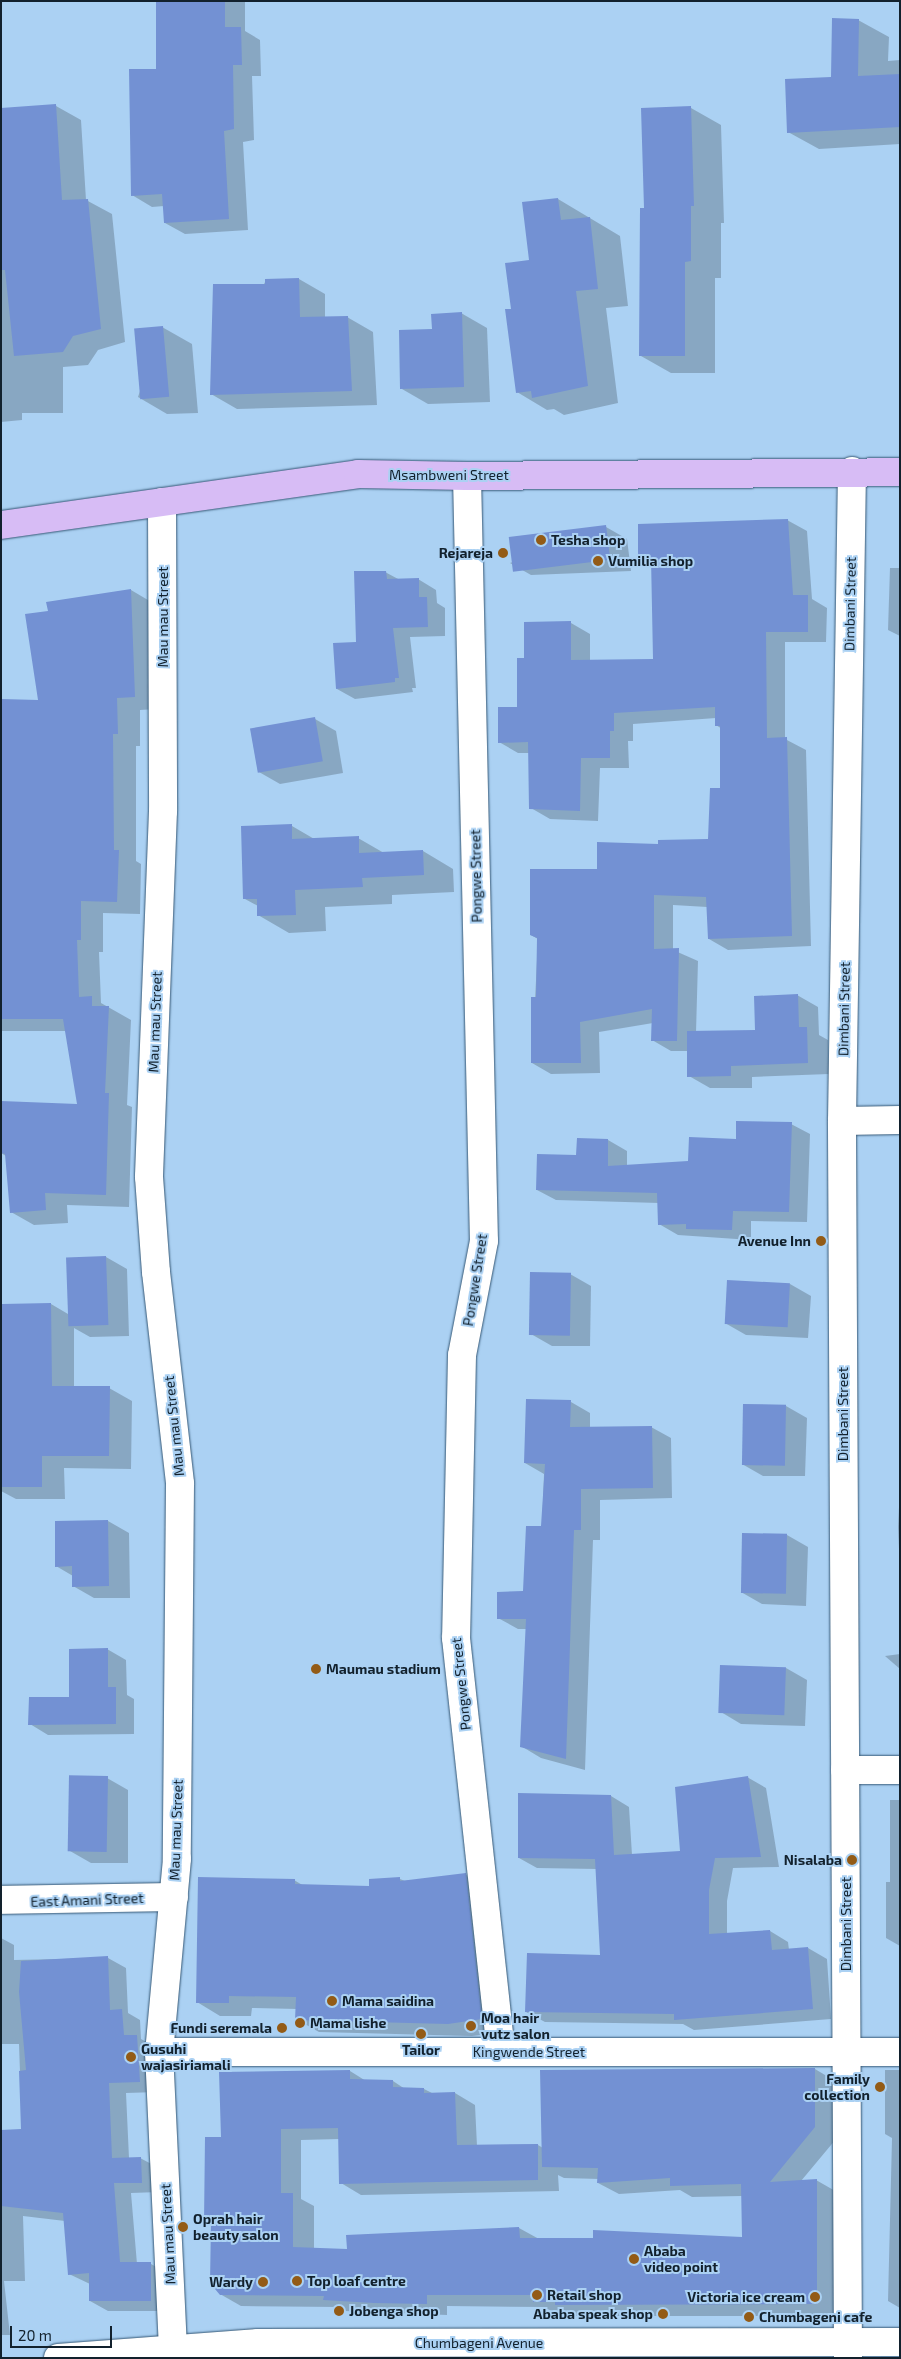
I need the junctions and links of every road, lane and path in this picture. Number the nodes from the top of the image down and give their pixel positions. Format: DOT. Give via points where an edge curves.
graph roads {
  1 [pos="852,471"];
  2 [pos="900,472"];
  3 [pos="467,476"];
  4 [pos="162,502"];
  5 [pos="1,525"];
  6 [pos="900,1120"];
  7 [pos="842,1121"];
  8 [pos="845,1770"];
  9 [pos="900,1770"];
  10 [pos="174,1898"];
  11 [pos="1,1900"];
  12 [pos="159,2052"];
  13 [pos="501,2052"];
  14 [pos="847,2052"];
  15 [pos="900,2052"];
  16 [pos="900,2342"];
  17 [pos="174,2349"];
  18 [pos="849,2350"];
  19 [pos="258,2351"];
  20 [pos="58,2358"];
  1 -- 2 [label="main road, Msambweni Street"];
  1 -- 3 [label="main road, Msambweni Street"];
  1 -- 7 [label="street, Dimbani Street"];
  3 -- 4 [label="main road, Msambweni Street" via="358,474"];
  3 -- 13 [label="street, Pongwe Street" via="484,1241 462,1355 456,1638"];
  4 -- 5 [label="main road, Msambweni Street"];
  4 -- 10 [label="street, Mau mau Street" via="163,811 149,1177 156,1272 180,1484"];
  6 -- 7 [label="street"];
  7 -- 8 [label="street, Dimbani Street"];
  8 -- 9 [label="street"];
  8 -- 14 [label="street, Dimbani Street"];
  10 -- 11 [label="street, East Amani Street"];
  10 -- 12 [label="street, Mau mau Street"];
  12 -- 13 [label="street, Kingwende Street"];
  12 -- 17 [label="street, Mau mau Street"];
  13 -- 14 [label="street, Kingwende Street"];
  14 -- 15 [label="street, Kingwende Street"];
  14 -- 18 [label="street, Dimbani Street"];
  16 -- 18 [label="street, Chumbageni Avenue"];
  17 -- 19 [label="street, Chumbageni Avenue"];
  17 -- 20 [label="street, Chumbageni Avenue"];
  18 -- 19 [label="street, Chumbageni Avenue"];
}
